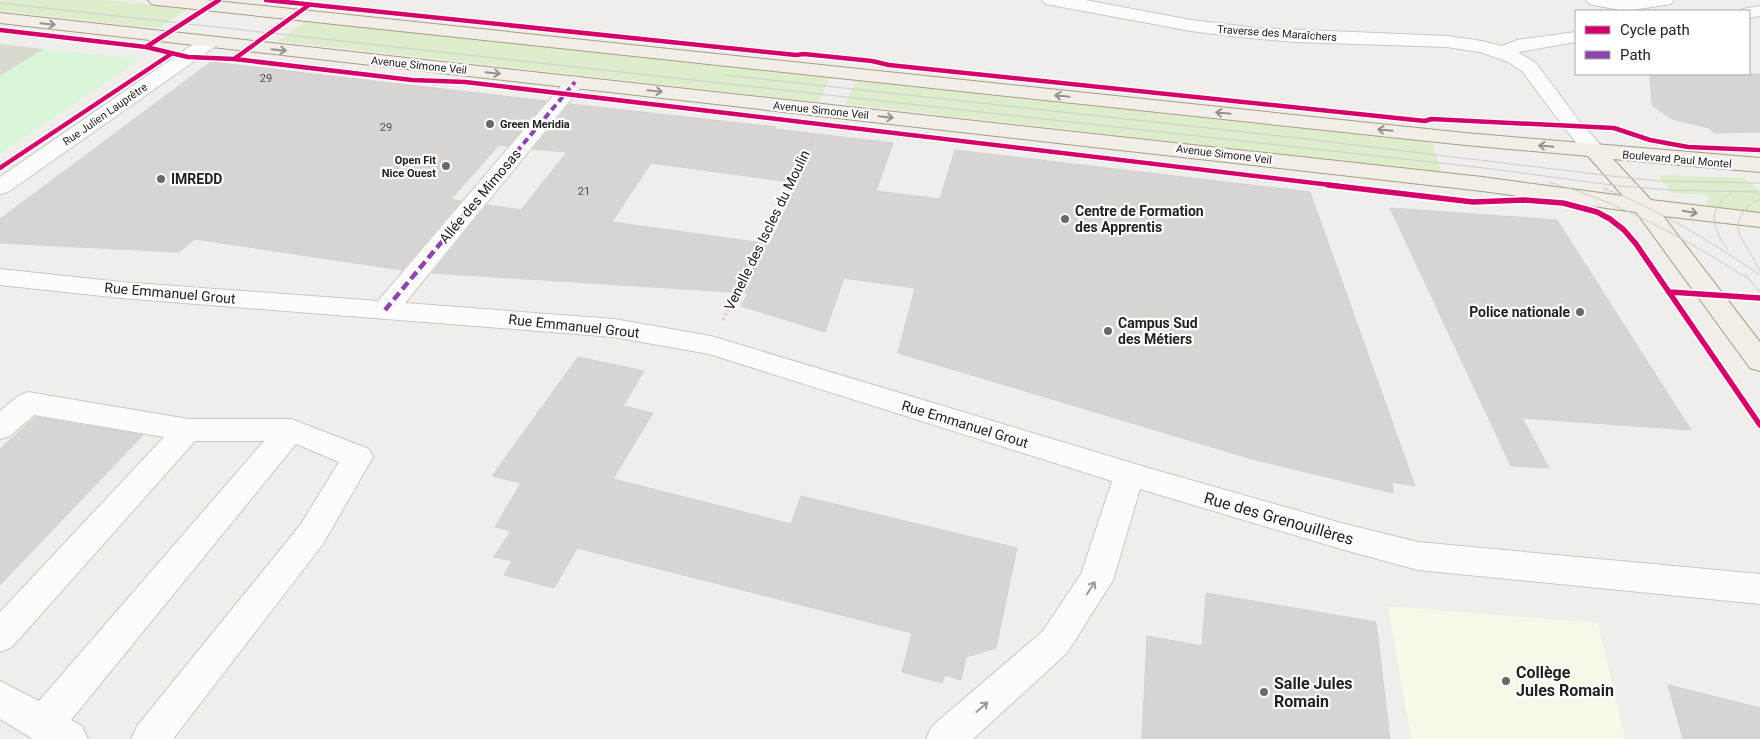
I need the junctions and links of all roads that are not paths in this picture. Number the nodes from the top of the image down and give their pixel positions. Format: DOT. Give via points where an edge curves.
graph roads {
  1 [pos="157,0"];
  2 [pos="1051,0"];
  3 [pos="1595,0"];
  4 [pos="1665,0"];
  5 [pos="254,11"];
  6 [pos="0,18"];
  7 [pos="1575,37"];
  8 [pos="209,42"];
  9 [pos="1575,44"];
  10 [pos="1505,52"];
  11 [pos="1539,78"];
  12 [pos="575,82"];
  13 [pos="1595,151"];
  14 [pos="1760,165"];
  15 [pos="0,186"];
  16 [pos="1642,204"];
  17 [pos="1760,220"];
  18 [pos="0,277"];
  19 [pos="385,310"];
  20 [pos="1760,361"];
  21 [pos="0,428"];
  22 [pos="188,430"];
  23 [pos="291,430"];
  24 [pos="1129,474"];
  25 [pos="1760,589"];
  26 [pos="0,636"];
  27 [pos="0,699"];
  28 [pos="57,732"];
  29 [pos="150,739"];
  30 [pos="945,739"];
  1 -- 5 [label="main road"];
  2 -- 10 [label="street, Traverse des Maraîchers" via="1240,33 1444,42"];
  3 -- 4 [label="street" via="1626,6"];
  5 -- 8 [label="main road"];
  13 -- 5 [label="main road, one-way"];
  6 -- 8 [label="main road, Avenue Simone Veil, one-way"];
  7 -- 10 [label="street" via="1517,46"];
  8 -- 12 [label="main road, Avenue Simone Veil, one-way"];
  8 -- 15 [label="street, Rue Julien Lauprêtre"];
  9 -- 11 [label="street" via="1547,59"];
  10 -- 11 [label="street" via="1525,63"];
  11 -- 13 [label="street"];
  12 -- 16 [label="main road, Avenue Simone Veil, one-way"];
  12 -- 19 [label="street, Allée des Mimosas"];
  13 -- 14 [label="main road, Boulevard Paul Montel"];
  13 -- 16 [label="main road"];
  16 -- 17 [label="main road, one-way"];
  16 -- 20 [label="main road"];
  18 -- 19 [label="street, Rue Emmanuel Grout" via="121,290"];
  19 -- 24 [label="street, Rue Emmanuel Grout" via="614,328 711,345"];
  21 -- 22 [label="street" via="28,403"];
  22 -- 23 [label="street"];
  22 -- 26 [label="street"];
  23 -- 28 [label="street"];
  23 -- 29 [label="street" via="358,457 312,534"];
  24 -- 25 [label="street, Rue des Grenouillères" via="1418,556"];
  30 -- 24 [label="street, one-way" via="1056,642 1096,580"];
  27 -- 28 [label="street"];
}
